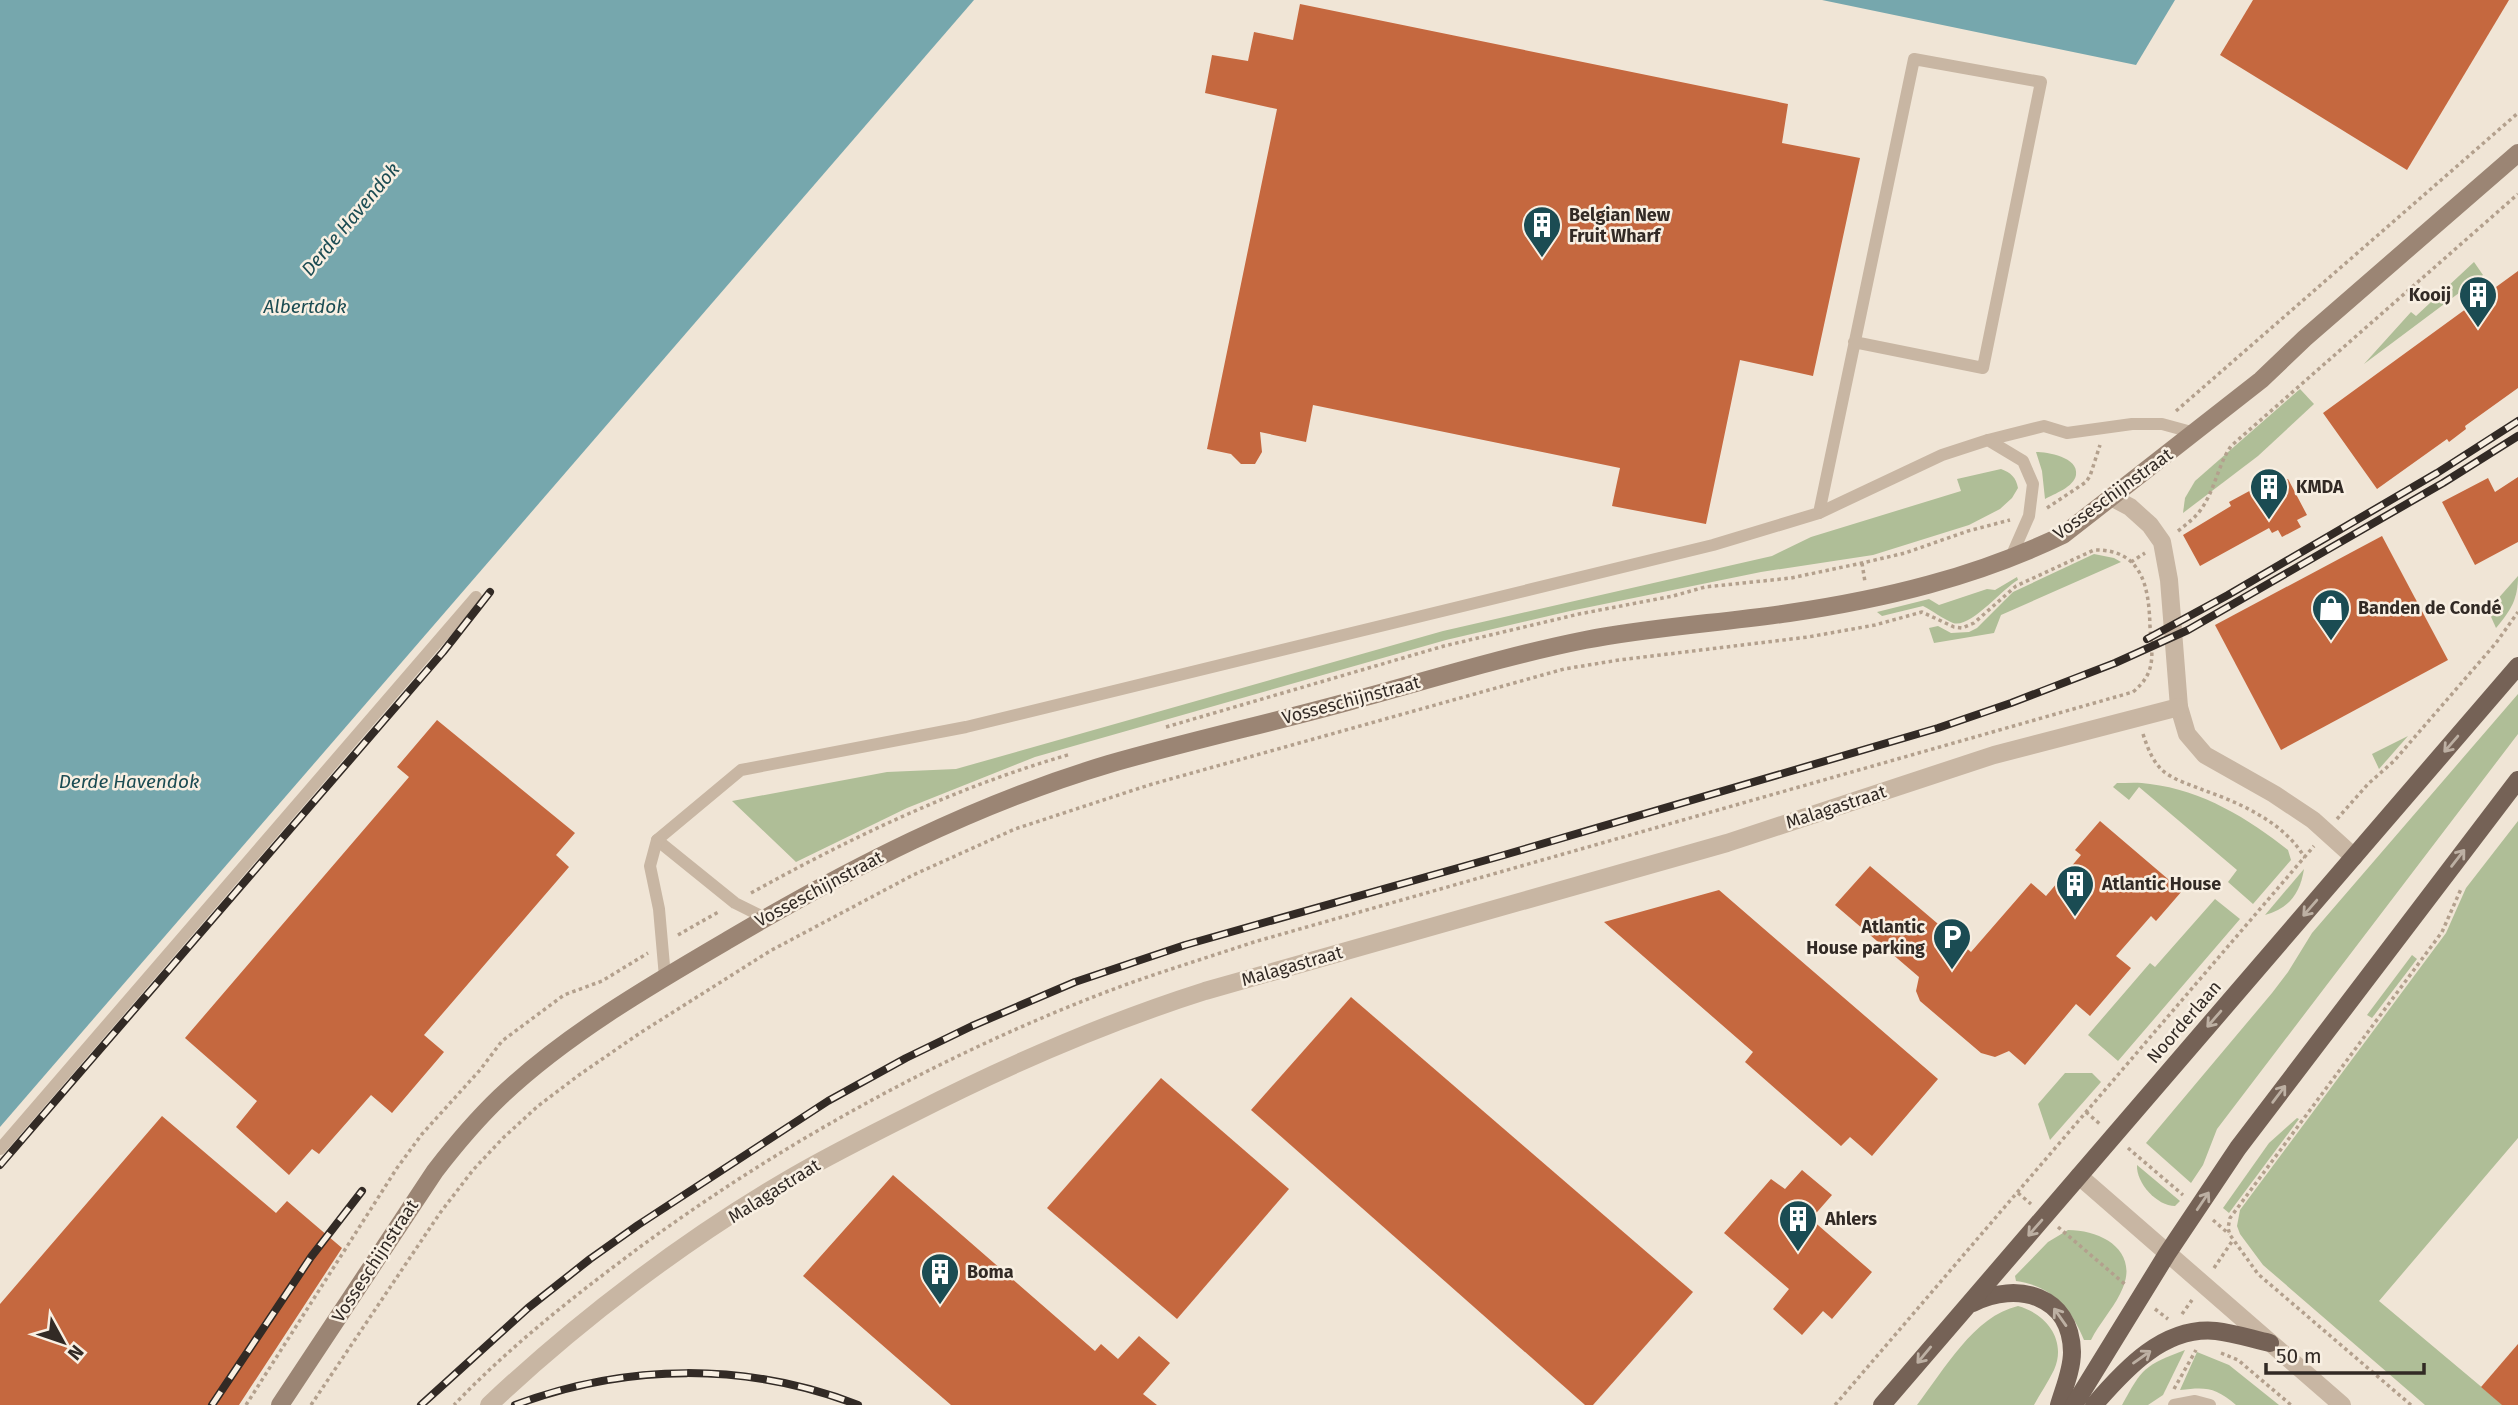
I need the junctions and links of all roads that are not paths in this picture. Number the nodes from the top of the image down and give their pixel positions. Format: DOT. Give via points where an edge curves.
graph roads {
  1 [pos="2518,153"];
  2 [pos="1854,342"];
  3 [pos="2195,433"];
  4 [pos="1988,440"];
  5 [pos="2111,497"];
  6 [pos="1819,513"];
  7 [pos="2011,557"];
  8 [pos="476,597"];
  9 [pos="2518,666"];
  10 [pos="2179,707"];
  11 [pos="2518,780"];
  12 [pos="657,839"];
  13 [pos="2354,856"];
  14 [pos="765,918"];
  15 [pos="665,977"];
  16 [pos="0,1149"];
  17 [pos="2079,1176"];
  18 [pos="2167,1254"];
  19 [pos="1966,1306"];
  20 [pos="2270,1343"];
  21 [pos="2173,1399"];
  22 [pos="280,1405"];
  23 [pos="489,1405"];
  24 [pos="1882,1405"];
  25 [pos="2059,1405"];
  26 [pos="2074,1405"];
  27 [pos="2094,1405"];
  28 [pos="2210,1405"];
  29 [pos="2342,1405"];
  1 -- 3 [label="street, Vosseschijnstraat"];
  2 -- 2 [label="lane" via="1914,59 2041,82 1983,368"];
  2 -- 6 [label="lane"];
  3 -- 4 [label="lane" via="2162,424 2067,433 2044,426"];
  3 -- 5 [label="street, Vosseschijnstraat"];
  4 -- 6 [label="lane" via="1942,455"];
  4 -- 7 [label="lane" via="2023,461 2032,484 2029,516"];
  5 -- 7 [label="street, Vosseschijnstraat" via="2063,535"];
  5 -- 10 [label="street" via="2130,507 2162,542"];
  6 -- 12 [label="lane" via="1713,545 966,727 741,770"];
  7 -- 14 [label="street, Vosseschijnstraat" via="1965,576 1868,600 1590,639 1514,655 1107,765 921,834"];
  8 -- 16 [label="lane"];
  9 -- 13 [label="main road, Noorderlaan, one-way"];
  10 -- 13 [label="street" via="2187,734 2205,755 2274,794"];
  10 -- 23 [label="street, Malagastraat" via="1994,755 1727,843 1205,991 1055,1046 956,1091 772,1190 622,1293"];
  18 -- 11 [label="main road, one-way" via="2238,1148"];
  12 -- 14 [label="lane" via="735,902"];
  12 -- 15 [label="lane" via="650,866"];
  13 -- 17 [label="main road, Noorderlaan, one-way"];
  14 -- 15 [label="street, Vosseschijnstraat"];
  15 -- 22 [label="street, Vosseschijnstraat" via="534,1068 462,1137 415,1199"];
  17 -- 18 [label="street"];
  17 -- 19 [label="main road, Noorderlaan, one-way"];
  18 -- 20 [label="street"];
  18 -- 26 [label="main road"];
  19 -- 24 [label="main road, Noorderlaan, one-way"];
  25 -- 19 [label="main road, one-way" via="2072,1352 2064,1319 2054,1308 2022,1292 2003,1292"];
  27 -- 20 [label="main road, one-way" via="2136,1359 2180,1336 2215,1331"];
  20 -- 29 [label="street"];
  21 -- 28 [label="lane"];
}
